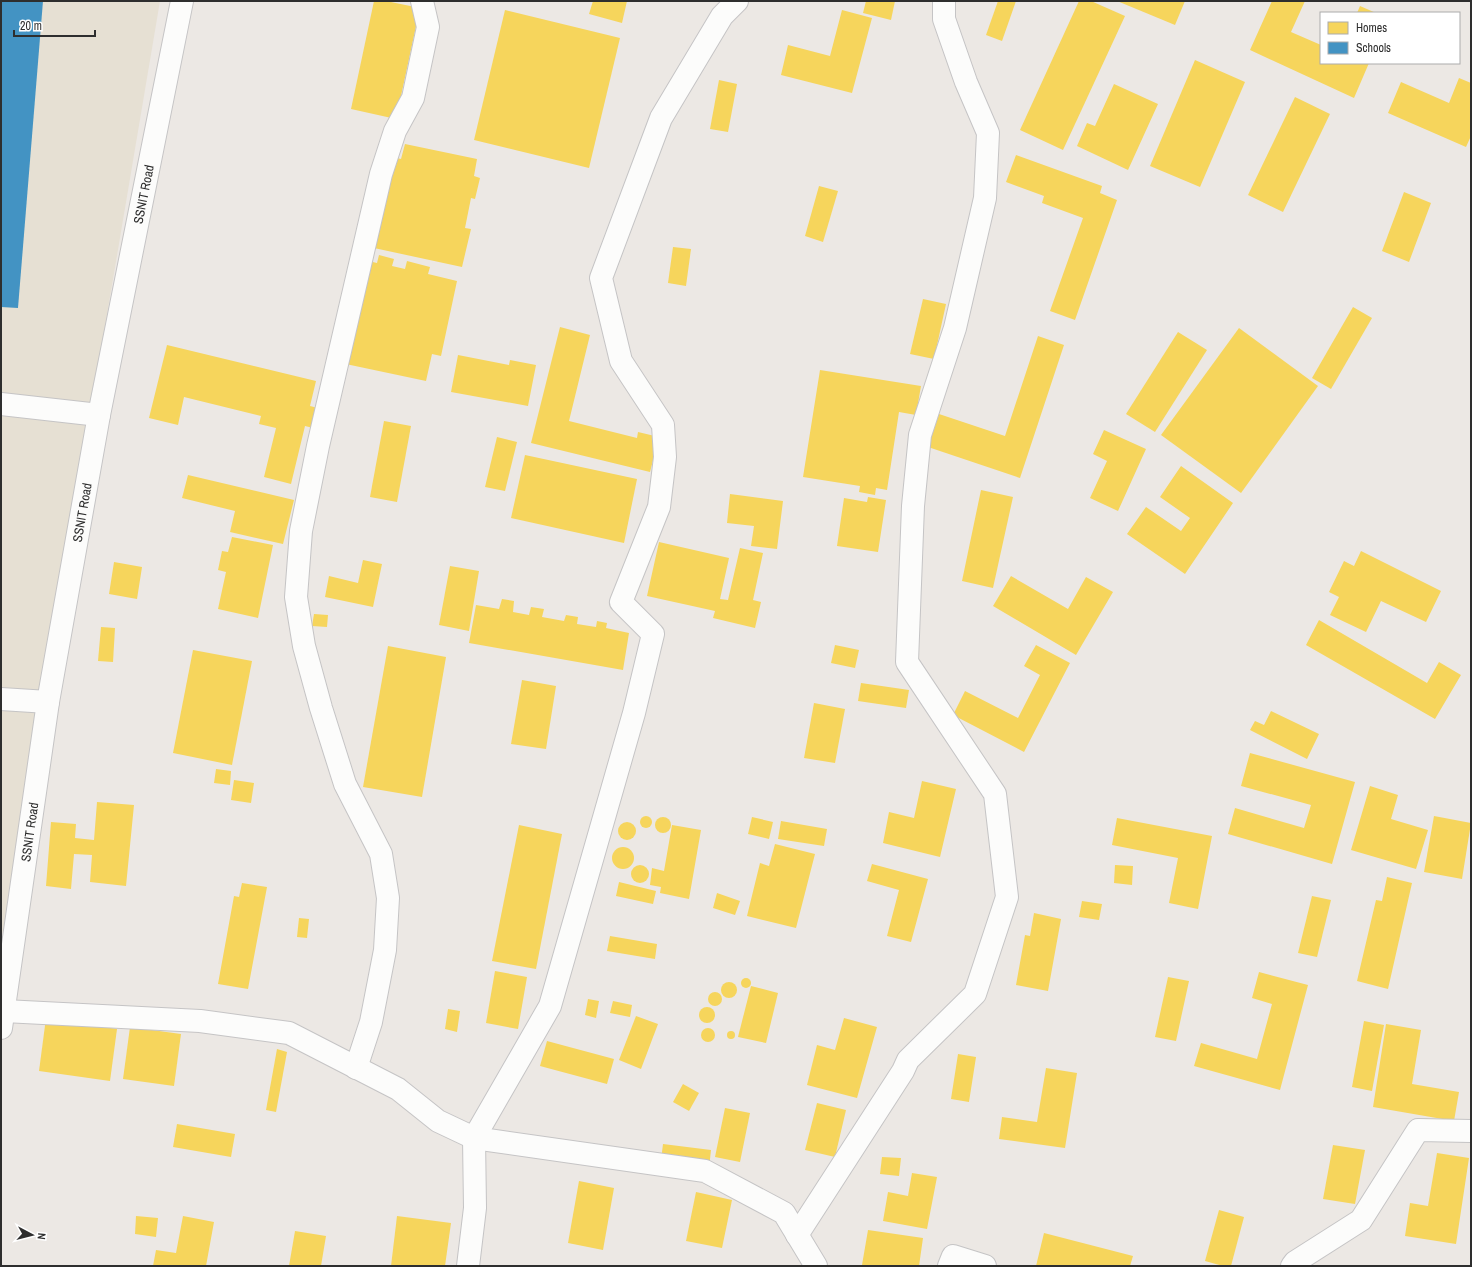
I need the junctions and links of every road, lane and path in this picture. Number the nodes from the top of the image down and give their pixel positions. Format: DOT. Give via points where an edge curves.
graph roads {
  1 [pos="182,1"];
  2 [pos="422,1"];
  3 [pos="737,1"];
  4 [pos="932,1"];
  5 [pos="944,10"];
  6 [pos="1,404"];
  7 [pos="99,415"];
  8 [pos="1,699"];
  9 [pos="48,702"];
  10 [pos="2,1019"];
  11 [pos="356,1068"];
  12 [pos="1471,1131"];
  13 [pos="474,1138"];
  14 [pos="797,1235"];
  15 [pos="468,1266"];
  16 [pos="816,1266"];
  17 [pos="949,1266"];
  18 [pos="985,1266"];
  19 [pos="1292,1266"];
  1 -- 7 [label="street, SSNIT Road"];
  2 -- 11 [label="street" via="428,27 414,98 395,131 381,174 318,446 302,531 296,597 304,646 321,708 345,784 381,854 388,898 385,950 371,1022"];
  3 -- 13 [label="street" via="722,16 661,118 601,278 621,361 663,425 665,456 659,507 621,602 653,634 634,713 550,1006"];
  4 -- 5 [label="street"];
  5 -- 14 [label="street" via="966,82 988,133 985,198 955,328 920,435 912,506 906,662 995,794 1007,897 975,994 908,1060"];
  6 -- 7 [label="street"];
  7 -- 9 [label="street, SSNIT Road"];
  8 -- 9 [label="street"];
  9 -- 10 [label="street, SSNIT Road"];
  10 -- 11 [label="street" via="200,1021 289,1033"];
  11 -- 13 [label="street" via="398,1090 438,1121"];
  12 -- 19 [label="street" via="1418,1130 1362,1220"];
  13 -- 14 [label="street" via="705,1171 784,1213"];
  13 -- 15 [label="street" via="475,1208"];
  14 -- 16 [label="street"];
  17 -- 18 [label="street" via="953,1256"];
}
